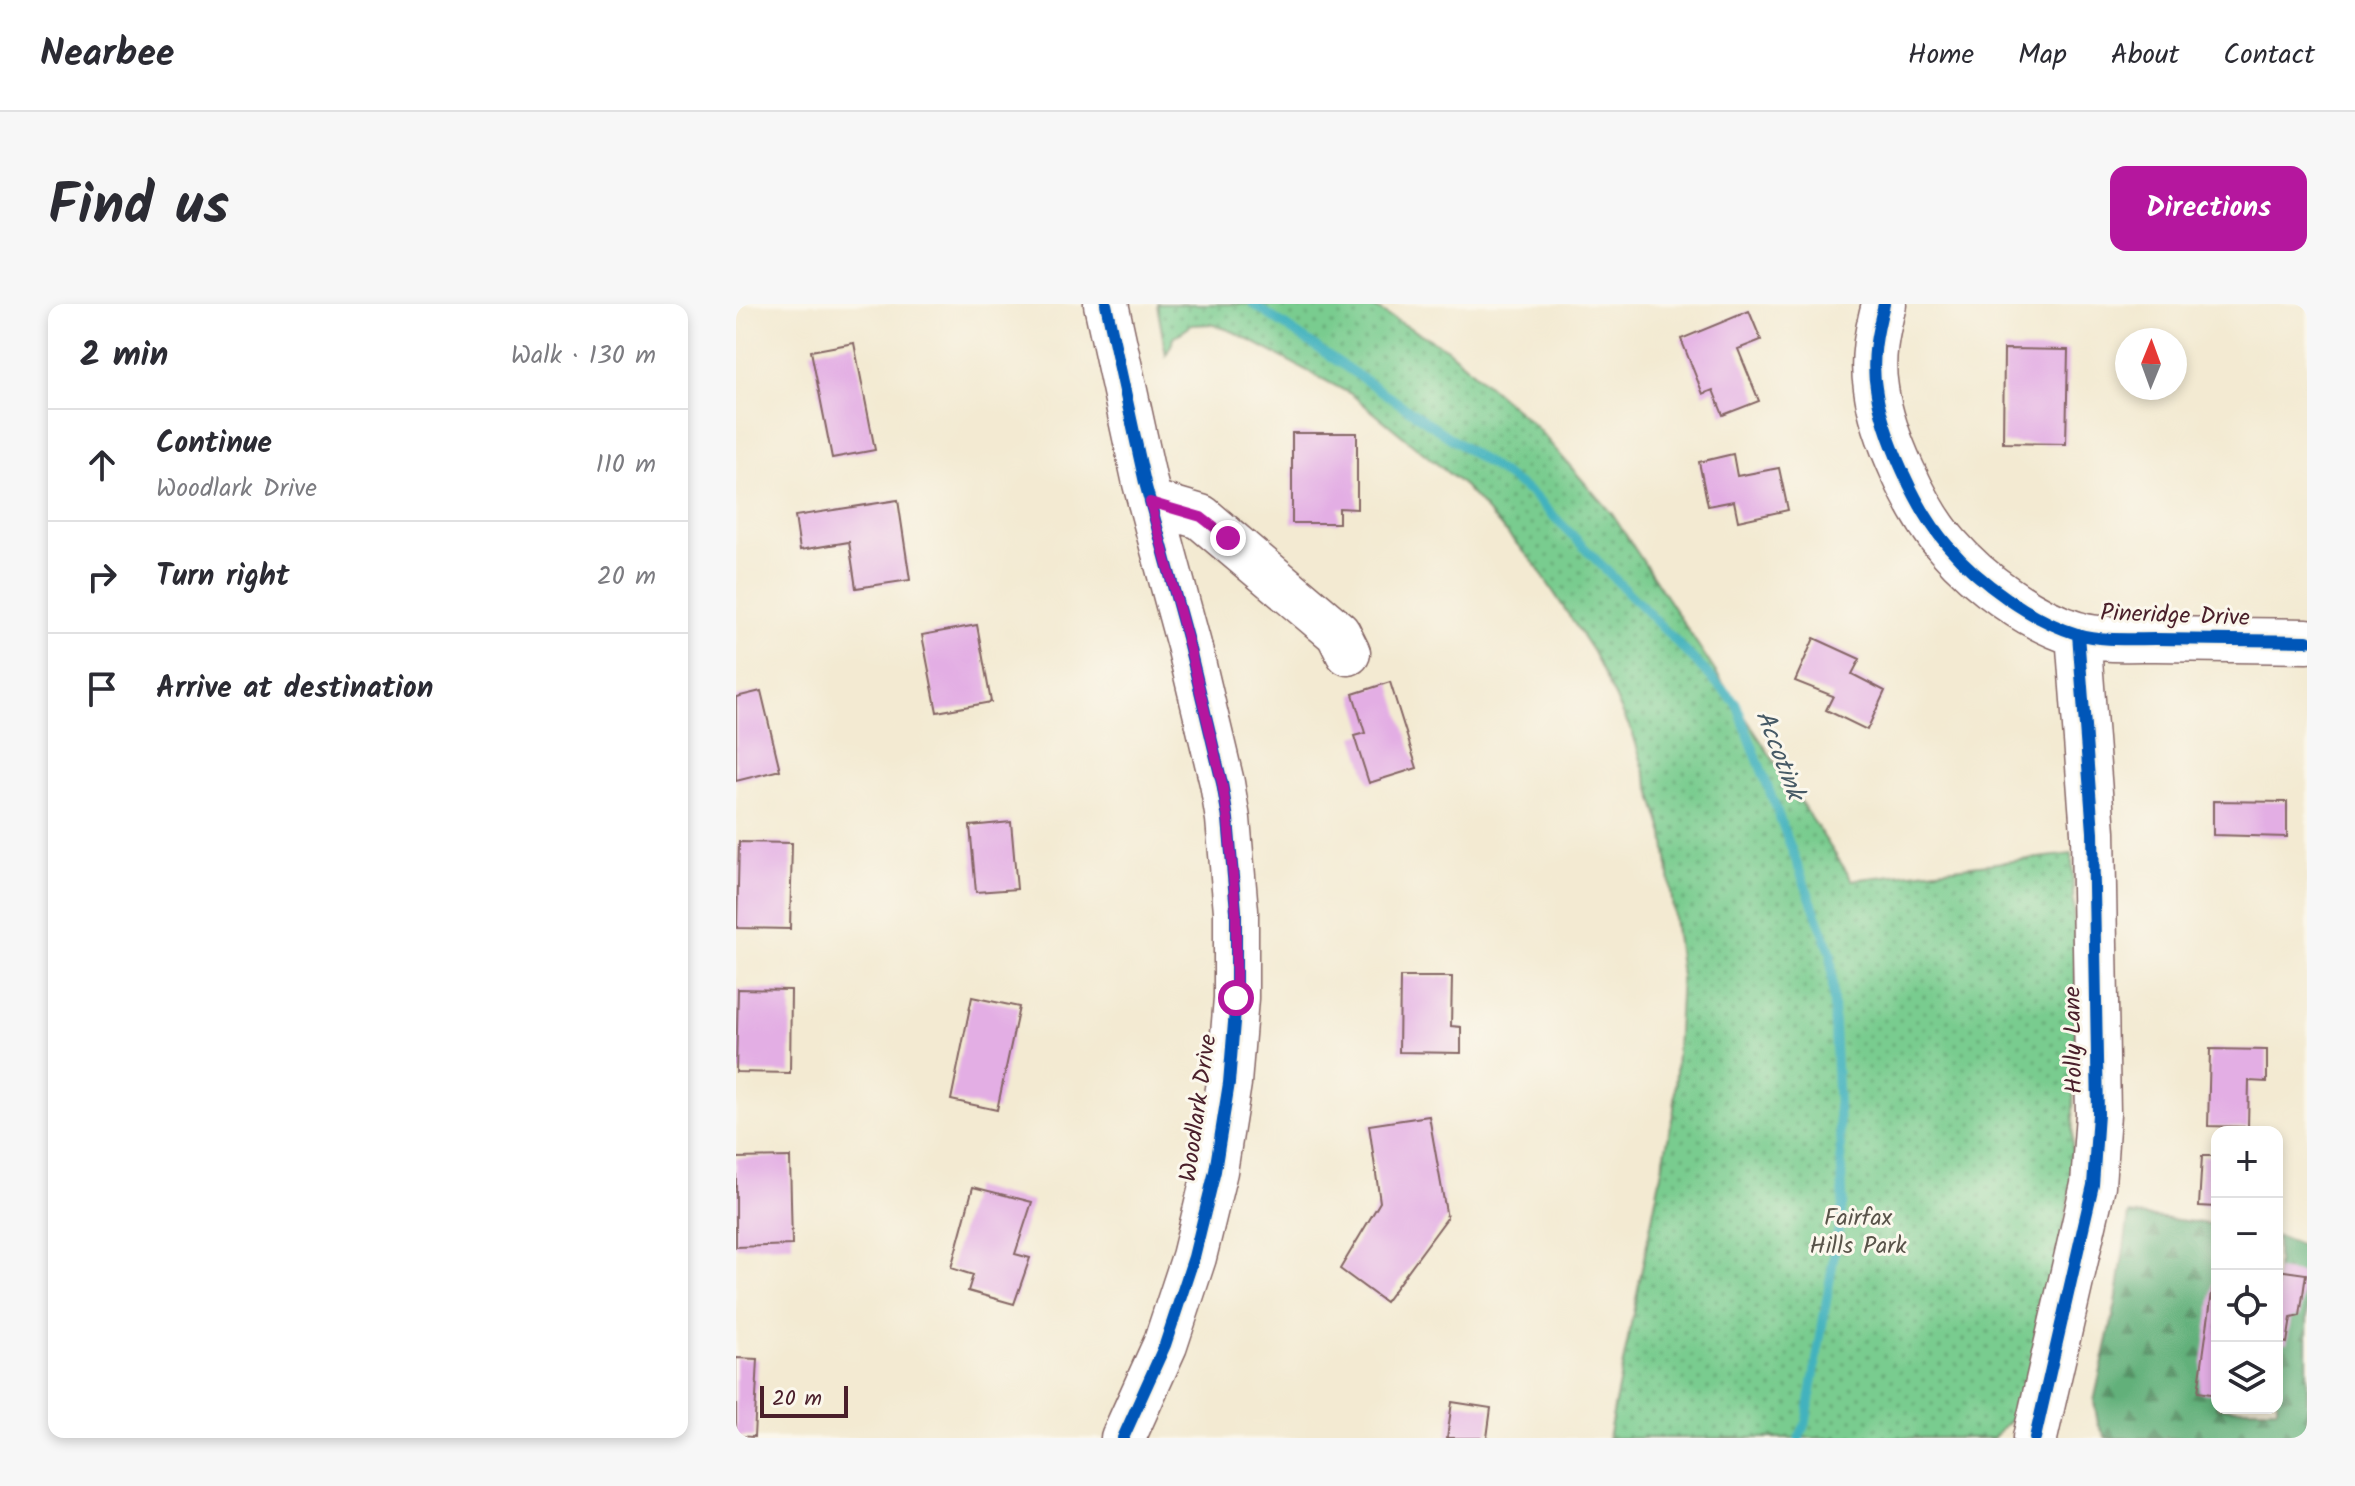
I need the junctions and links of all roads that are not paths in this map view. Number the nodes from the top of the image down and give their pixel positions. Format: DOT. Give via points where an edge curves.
graph roads {
  1 [pos="1106,304"];
  2 [pos="1884,304"];
  3 [pos="1150,502"];
  4 [pos="2078,634"];
  5 [pos="2307,641"];
  6 [pos="1348,653"];
  7 [pos="1123,1438"];
  8 [pos="2035,1438"];
  1 -- 3 [label="street, Woodlark Drive"];
  2 -- 4 [label="street, Pineridge Drive" via="1874,343 1875,387 1900,466 1924,510 1973,572 2005,597"];
  3 -- 6 [label="street" via="1201,517 1338,633"];
  3 -- 7 [label="street, Woodlark Drive" via="1222,783 1236,911 1236,998 1215,1171 1194,1257 1165,1345"];
  4 -- 5 [label="street, Pineridge Drive"];
  4 -- 8 [label="street, Holly Lane" via="2093,832 2098,1114 2093,1185"];
}
